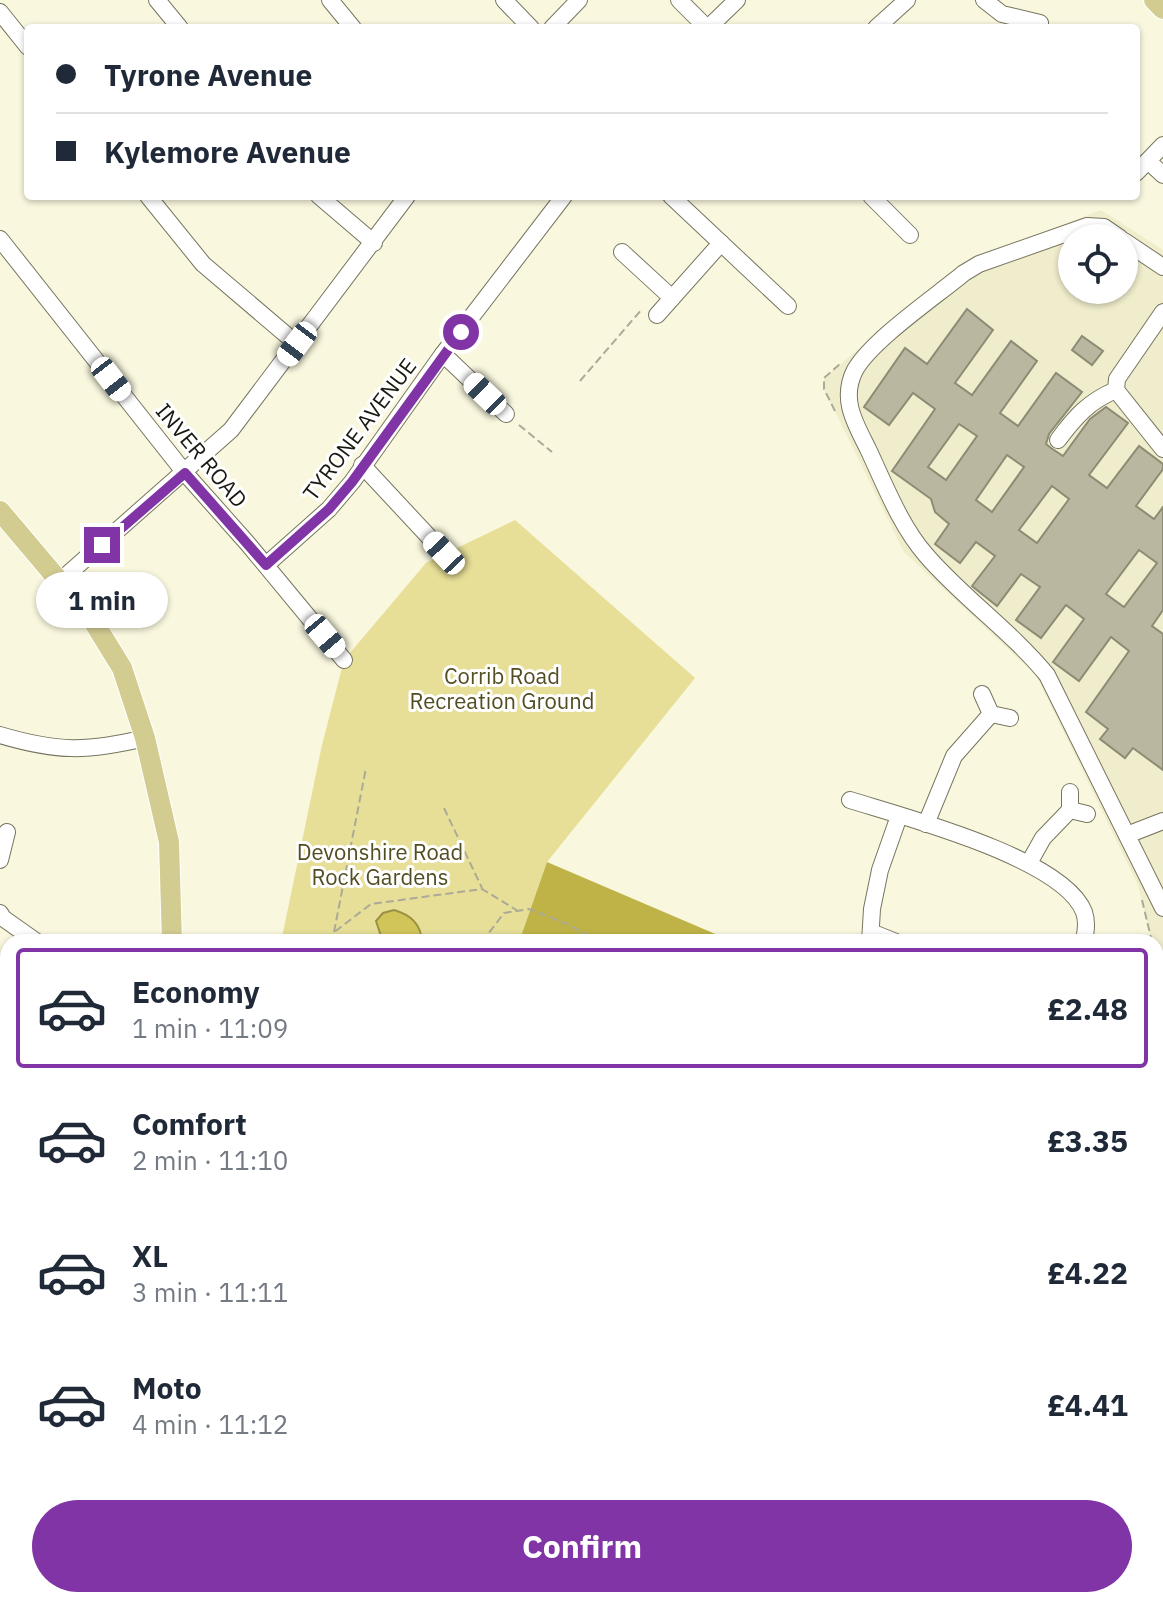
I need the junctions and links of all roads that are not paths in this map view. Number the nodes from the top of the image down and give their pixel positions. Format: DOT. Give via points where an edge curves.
graph roads {
  1 [pos="157,0"];
  2 [pos="330,0"];
  3 [pos="504,0"];
  4 [pos="579,0"];
  5 [pos="679,0"];
  6 [pos="737,0"];
  7 [pos="907,0"];
  8 [pos="984,0"];
  9 [pos="1154,0"];
  10 [pos="1007,7"];
  11 [pos="1163,9"];
  12 [pos="0,12"];
  13 [pos="1040,23"];
  14 [pos="177,24"];
  15 [pos="350,24"];
  16 [pos="527,24"];
  17 [pos="556,24"];
  18 [pos="703,24"];
  19 [pos="711,24"];
  20 [pos="880,24"];
  21 [pos="24,42"];
  22 [pos="1163,145"];
  23 [pos="1142,167"];
  24 [pos="1163,175"];
  25 [pos="151,200"];
  26 [pos="324,200"];
  27 [pos="404,200"];
  28 [pos="561,200"];
  29 [pos="675,200"];
  30 [pos="875,200"];
  31 [pos="910,235"];
  32 [pos="1058,236"];
  33 [pos="0,239"];
  34 [pos="374,243"];
  35 [pos="721,243"];
  36 [pos="1138,250"];
  37 [pos="622,252"];
  38 [pos="1163,267"];
  39 [pos="672,298"];
  40 [pos="788,306"];
  41 [pos="1163,312"];
  42 [pos="657,315"];
  43 [pos="297,344"];
  44 [pos="443,354"];
  45 [pos="1116,390"];
  46 [pos="506,414"];
  47 [pos="1058,440"];
  48 [pos="1163,449"];
  49 [pos="362,465"];
  50 [pos="185,473"];
  51 [pos="0,511"];
  52 [pos="444,553"];
  53 [pos="266,565"];
  54 [pos="60,581"];
  55 [pos="344,660"];
  56 [pos="982,694"];
  57 [pos="991,714"];
  58 [pos="1010,718"];
  59 [pos="0,735"];
  60 [pos="145,738"];
  61 [pos="1070,792"];
  62 [pos="850,800"];
  63 [pos="899,816"];
  64 [pos="1163,821"];
  65 [pos="926,824"];
  66 [pos="7,832"];
  67 [pos="1127,835"];
  68 [pos="0,860"];
  69 [pos="1029,863"];
  70 [pos="1163,908"];
  71 [pos="0,913"];
  72 [pos="26,934"];
  73 [pos="172,934"];
  74 [pos="871,934"];
  75 [pos="1084,934"];
  1 -- 14 [label="street"];
  2 -- 15 [label="street"];
  3 -- 16 [label="street"];
  4 -- 17 [label="street"];
  5 -- 18 [label="street"];
  6 -- 19 [label="street"];
  7 -- 20 [label="street"];
  8 -- 10 [label="street"];
  9 -- 11 [label="main road"];
  10 -- 13 [label="street"];
  12 -- 21 [label="street"];
  22 -- 23 [label="street"];
  23 -- 24 [label="street"];
  25 -- 43 [label="street" via="203,264"];
  26 -- 34 [label="street"];
  27 -- 34 [label="street"];
  28 -- 44 [label="street, TYRONE AVENUE"];
  29 -- 35 [label="street"];
  30 -- 31 [label="street"];
  32 -- 67 [label="street" via="964,273 869,351 847,391 850,413 907,528 926,554 1047,675"];
  33 -- 50 [label="street, INVER ROAD"];
  34 -- 43 [label="street"];
  35 -- 39 [label="street"];
  35 -- 40 [label="street"];
  36 -- 38 [label="street"];
  37 -- 39 [label="street"];
  39 -- 42 [label="street"];
  41 -- 45 [label="street" via="1117,379"];
  43 -- 50 [label="street" via="231,430"];
  44 -- 46 [label="street"];
  44 -- 49 [label="street, TYRONE AVENUE"];
  45 -- 47 [label="street" via="1078,413"];
  45 -- 48 [label="street"];
  49 -- 52 [label="street"];
  49 -- 53 [label="street, TYRONE AVENUE" via="329,509"];
  50 -- 53 [label="street, INVER ROAD"];
  50 -- 54 [label="street"];
  51 -- 54 [label="main road"];
  53 -- 55 [label="street, INVER ROAD"];
  54 -- 60 [label="main road" via="122,668"];
  56 -- 57 [label="street"];
  57 -- 58 [label="street"];
  57 -- 65 [label="street" via="948,766"];
  59 -- 60 [label="street" via="52,749 107,747"];
  60 -- 73 [label="main road" via="169,842"];
  61 -- 69 [label="street" via="1078,812 1043,838"];
  62 -- 63 [label="street"];
  63 -- 65 [label="street"];
  63 -- 74 [label="street" via="880,870"];
  64 -- 67 [label="street"];
  65 -- 69 [label="street"];
  66 -- 68 [label="street"];
  67 -- 70 [label="street"];
  69 -- 75 [label="street" via="1079,902"];
  71 -- 72 [label="street"];
}
